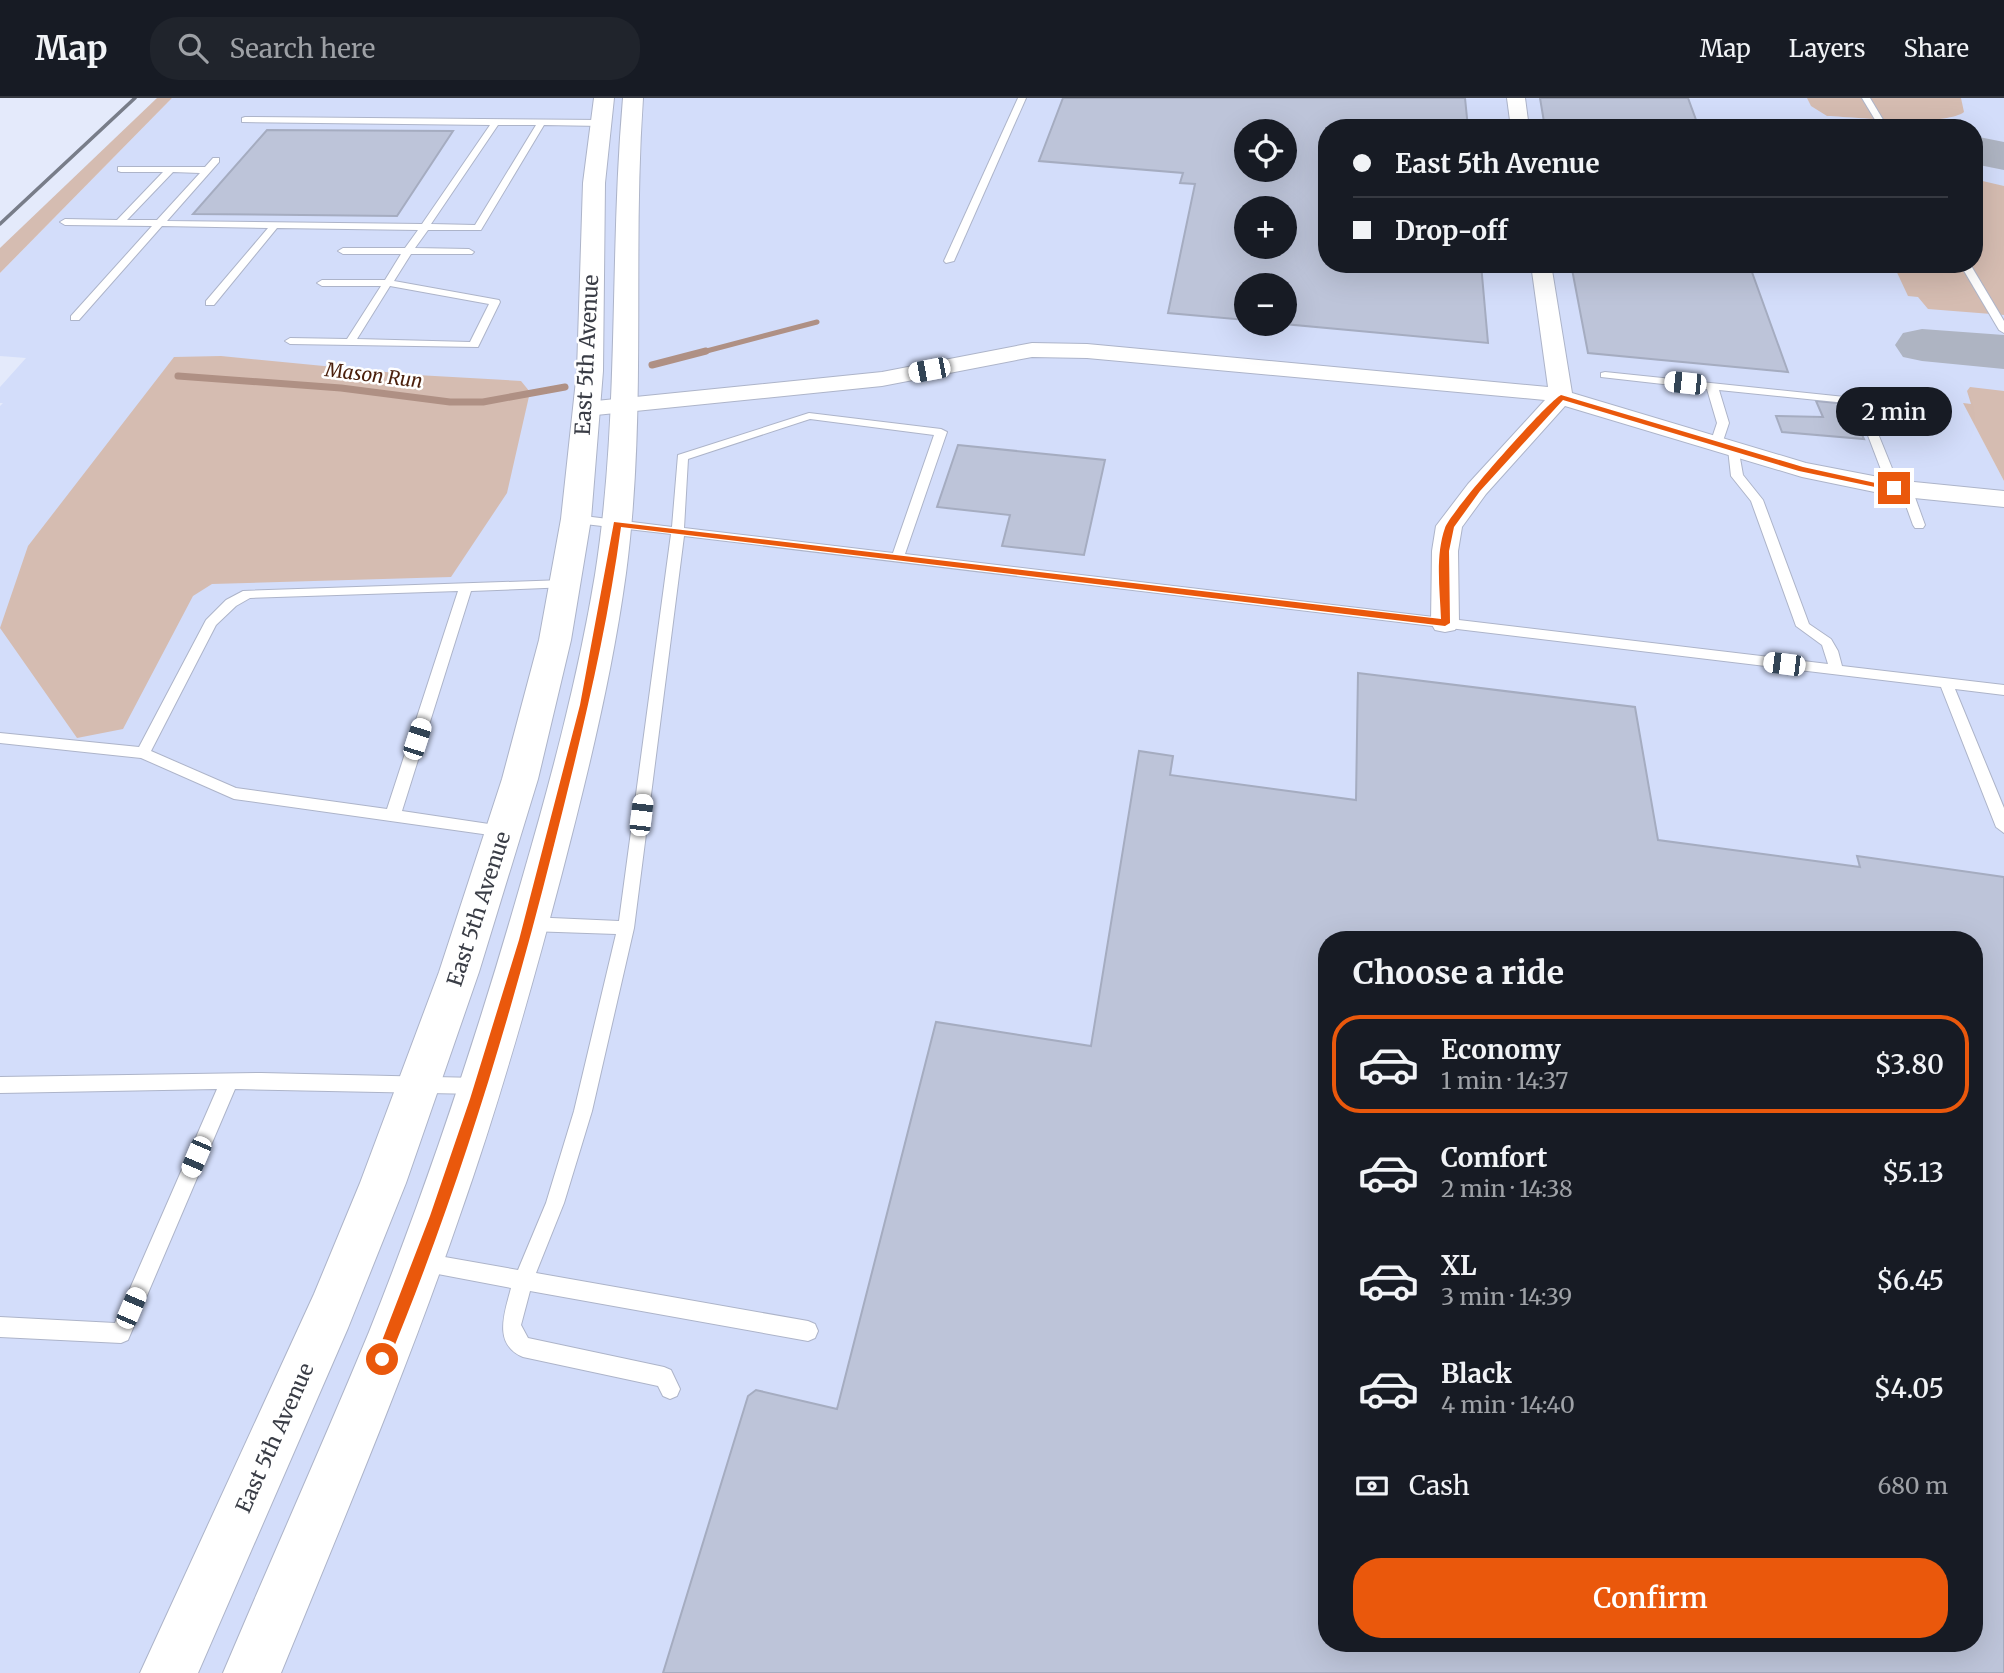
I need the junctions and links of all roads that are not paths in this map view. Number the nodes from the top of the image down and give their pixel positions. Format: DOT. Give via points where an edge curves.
graph roads {
  1 [pos="604,98"];
  2 [pos="633,98"];
  3 [pos="1022,98"];
  4 [pos="1516,98"];
  5 [pos="1867,98"];
  6 [pos="1519,119"];
  7 [pos="1879,119"];
  8 [pos="245,120"];
  9 [pos="495,123"];
  10 [pos="541,123"];
  11 [pos="601,123"];
  12 [pos="216,160"];
  13 [pos="121,169"];
  14 [pos="170,170"];
  15 [pos="207,170"];
  16 [pos="65,222"];
  17 [pos="119,223"];
  18 [pos="159,224"];
  19 [pos="274,226"];
  20 [pos="425,227"];
  21 [pos="343,251"];
  22 [pos="408,251"];
  23 [pos="469,252"];
  24 [pos="949,261"];
  25 [pos="1542,273"];
  26 [pos="1970,273"];
  27 [pos="322,283"];
  28 [pos="388,283"];
  29 [pos="211,303"];
  30 [pos="75,317"];
  31 [pos="2004,330"];
  32 [pos="290,341"];
  33 [pos="350,342"];
  34 [pos="1605,375"];
  35 [pos="1712,386"];
  36 [pos="1561,397"];
  37 [pos="605,408"];
  38 [pos="1725,446"];
  39 [pos="1900,489"];
  40 [pos="2004,499"];
  41 [pos="576,519"];
  42 [pos="617,524"];
  43 [pos="1919,525"];
  44 [pos="678,531"];
  45 [pos="898,558"];
  46 [pos="564,584"];
  47 [pos="466,587"];
  48 [pos="1445,623"];
  49 [pos="1836,670"];
  50 [pos="1946,683"];
  51 [pos="2004,691"];
  52 [pos="0,738"];
  53 [pos="143,753"];
  54 [pos="393,815"];
  55 [pos="2004,827"];
  56 [pos="504,831"];
  57 [pos="529,924"];
  58 [pos="626,928"];
  59 [pos="229,1082"];
  60 [pos="420,1084"];
  61 [pos="481,1086"];
  62 [pos="2,1088"];
  63 [pos="419,1262"];
  64 [pos="523,1281"];
  65 [pos="0,1327"];
  66 [pos="808,1331"];
  67 [pos="670,1389"];
  68 [pos="169,1673"];
  69 [pos="252,1673"];
  1 -- 11 [label="main road, East 5th Avenue"];
  2 -- 37 [label="main road, East 5th Avenue"];
  3 -- 24 [label="lane"];
  4 -- 6 [label="street"];
  5 -- 7 [label="lane"];
  8 -- 9 [label="lane"];
  9 -- 10 [label="lane"];
  9 -- 20 [label="lane"];
  10 -- 11 [label="lane"];
  10 -- 20 [label="lane" via="478,228"];
  11 -- 37 [label="main road, East 5th Avenue" via="594,183"];
  12 -- 15 [label="lane"];
  13 -- 14 [label="lane"];
  14 -- 15 [label="lane"];
  14 -- 17 [label="lane"];
  15 -- 18 [label="lane"];
  16 -- 17 [label="lane"];
  17 -- 18 [label="lane"];
  18 -- 19 [label="lane"];
  18 -- 30 [label="lane"];
  19 -- 20 [label="lane"];
  19 -- 29 [label="lane"];
  20 -- 22 [label="lane"];
  21 -- 22 [label="lane"];
  22 -- 23 [label="lane"];
  22 -- 28 [label="lane"];
  25 -- 36 [label="street"];
  26 -- 31 [label="lane"];
  27 -- 28 [label="lane"];
  28 -- 33 [label="lane"];
  28 -- 33 [label="lane" via="495,302 474,345"];
  32 -- 33 [label="lane"];
  34 -- 35 [label="lane"];
  35 -- 38 [label="lane"];
  35 -- 39 [label="lane" via="1860,401"];
  36 -- 37 [label="street" via="1087,351 1032,350 882,379"];
  36 -- 38 [label="street"];
  36 -- 48 [label="street" via="1449,526"];
  37 -- 41 [label="main road, East 5th Avenue"];
  37 -- 42 [label="main road, East 5th Avenue"];
  38 -- 39 [label="street" via="1802,470"];
  38 -- 49 [label="lane" via="1737,476 1757,500 1803,626 1831,646"];
  39 -- 40 [label="street"];
  39 -- 43 [label="lane"];
  41 -- 42 [label="lane"];
  41 -- 46 [label="main road, East 5th Avenue"];
  42 -- 44 [label="lane"];
  42 -- 57 [label="main road, East 5th Avenue" via="585,705"];
  44 -- 45 [label="lane"];
  44 -- 45 [label="lane" via="682,457 809,416 941,432"];
  44 -- 58 [label="lane"];
  45 -- 48 [label="lane"];
  46 -- 47 [label="lane"];
  46 -- 56 [label="main road, East 5th Avenue" via="555,640"];
  47 -- 53 [label="lane" via="248,594 211,623"];
  47 -- 54 [label="lane"];
  48 -- 49 [label="lane"];
  49 -- 50 [label="lane"];
  50 -- 51 [label="lane"];
  50 -- 55 [label="lane"];
  52 -- 53 [label="lane"];
  53 -- 54 [label="lane" via="234,793"];
  54 -- 56 [label="lane"];
  56 -- 60 [label="main road, East 5th Avenue"];
  57 -- 58 [label="lane"];
  57 -- 61 [label="main road, East 5th Avenue"];
  58 -- 64 [label="lane" via="583,1111 555,1203"];
  59 -- 60 [label="lane"];
  59 -- 62 [label="lane"];
  59 -- 65 [label="lane" via="121,1334"];
  60 -- 61 [label="lane"];
  60 -- 68 [label="main road, East 5th Avenue" via="331,1311"];
  61 -- 63 [label="main road, East 5th Avenue"];
  63 -- 64 [label="lane"];
  63 -- 69 [label="main road, East 5th Avenue"];
  64 -- 66 [label="lane"];
  64 -- 67 [label="lane" via="511,1325 523,1347 664,1377"];
}
